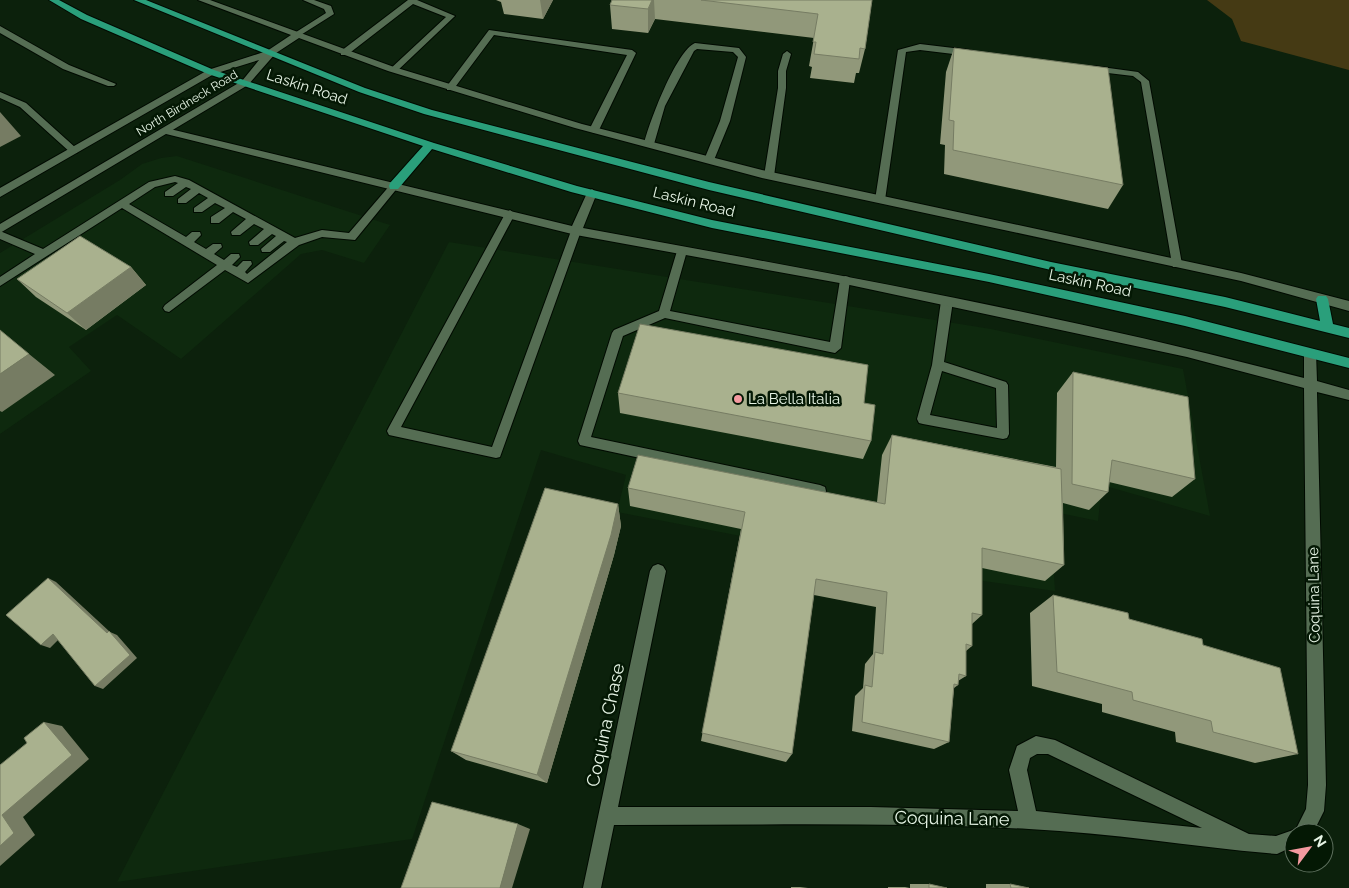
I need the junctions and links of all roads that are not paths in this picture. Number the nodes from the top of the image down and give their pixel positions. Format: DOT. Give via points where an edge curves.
graph roads {
  1 [pos="53,0"];
  2 [pos="138,0"];
  3 [pos="202,0"];
  4 [pos="307,0"];
  5 [pos="0,28"];
  6 [pos="296,36"];
  7 [pos="270,53"];
  8 [pos="344,53"];
  9 [pos="787,54"];
  10 [pos="979,54"];
  11 [pos="1086,68"];
  12 [pos="393,70"];
  13 [pos="211,72"];
  14 [pos="245,83"];
  15 [pos="110,84"];
  16 [pos="450,88"];
  17 [pos="0,95"];
  18 [pos="594,130"];
  19 [pos="166,131"];
  20 [pos="430,144"];
  21 [pos="649,144"];
  22 [pos="74,151"];
  23 [pos="709,160"];
  24 [pos="769,176"];
  25 [pos="186,182"];
  26 [pos="394,186"];
  27 [pos="198,189"];
  28 [pos="592,193"];
  29 [pos="0,194"];
  30 [pos="169,194"];
  31 [pos="215,198"];
  32 [pos="880,200"];
  33 [pos="182,201"];
  34 [pos="122,204"];
  35 [pos="150,208"];
  36 [pos="232,208"];
  37 [pos="198,210"];
  38 [pos="140,214"];
  39 [pos="510,214"];
  40 [pos="162,215"];
  41 [pos="253,219"];
  42 [pos="215,220"];
  43 [pos="153,222"];
  44 [pos="179,225"];
  45 [pos="0,229"];
  46 [pos="271,229"];
  47 [pos="576,231"];
  48 [pos="169,232"];
  49 [pos="236,232"];
  50 [pos="0,234"];
  51 [pos="196,235"];
  52 [pos="283,236"];
  53 [pos="186,242"];
  54 [pos="254,242"];
  55 [pos="295,242"];
  56 [pos="217,247"];
  57 [pos="266,249"];
  58 [pos="682,251"];
  59 [pos="44,254"];
  60 [pos="207,254"];
  61 [pos="235,257"];
  62 [pos="247,264"];
  63 [pos="1177,264"];
  64 [pos="225,265"];
  65 [pos="237,273"];
  66 [pos="844,280"];
  67 [pos="0,282"];
  68 [pos="1322,299"];
  69 [pos="947,301"];
  70 [pos="1349,306"];
  71 [pos="168,308"];
  72 [pos="664,314"];
  73 [pos="1327,328"];
  74 [pos="1349,333"];
  75 [pos="1310,353"];
  76 [pos="1349,363"];
  77 [pos="938,365"];
  78 [pos="1310,383"];
  79 [pos="1349,395"];
  80 [pos="820,491"];
  81 [pos="658,571"];
  82 [pos="607,816"];
  83 [pos="1029,820"];
  84 [pos="1308,823"];
  85 [pos="1284,842"];
  86 [pos="1254,843"];
  87 [pos="592,888"];
  1 -- 13 [label="main road, Laskin Road" via="84,17"];
  2 -- 7 [label="main road, Laskin Road"];
  3 -- 6 [label="street"];
  4 -- 6 [label="lane" via="328,8 330,14"];
  5 -- 15 [label="street" via="64,68"];
  6 -- 7 [label="street"];
  6 -- 8 [label="street"];
  7 -- 13 [label="street, North Birdneck Road"];
  7 -- 14 [label="street, North Birdneck Road"];
  7 -- 73 [label="main road, Laskin Road" via="428,112 699,184 1051,266 1225,302"];
  8 -- 12 [label="street"];
  8 -- 12 [label="lane" via="412,1 451,16"];
  9 -- 24 [label="lane"];
  10 -- 32 [label="lane" via="920,47 902,50"];
  11 -- 63 [label="lane" via="1135,74 1145,81"];
  12 -- 16 [label="street"];
  13 -- 14 [label="main road, Laskin Road"];
  13 -- 22 [label="main road, North Birdneck Road"];
  14 -- 19 [label="street, North Birdneck Road"];
  14 -- 20 [label="main road, Laskin Road"];
  16 -- 18 [label="street"];
  16 -- 18 [label="lane" via="492,32 632,53"];
  17 -- 22 [label="lane" via="23,106"];
  18 -- 21 [label="street"];
  19 -- 26 [label="street"];
  19 -- 45 [label="street, North Birdneck Road"];
  20 -- 26 [label="main road"];
  20 -- 28 [label="main road, Laskin Road"];
  21 -- 23 [label="street"];
  21 -- 23 [label="lane" via="661,102 690,50 701,46 736,50 742,57 725,121"];
  22 -- 29 [label="main road, North Birdneck Road"];
  23 -- 24 [label="street"];
  24 -- 32 [label="street"];
  25 -- 27 [label="lane"];
  25 -- 30 [label="lane"];
  25 -- 34 [label="lane" via="175,179 152,184"];
  26 -- 39 [label="street"];
  26 -- 55 [label="lane" via="350,237 323,233"];
  27 -- 31 [label="lane"];
  27 -- 33 [label="lane"];
  28 -- 47 [label="street"];
  28 -- 75 [label="main road, Laskin Road" via="712,224 1185,320"];
  31 -- 36 [label="lane"];
  31 -- 37 [label="lane"];
  32 -- 63 [label="street"];
  34 -- 38 [label="lane"];
  34 -- 59 [label="lane"];
  35 -- 38 [label="lane"];
  36 -- 41 [label="lane"];
  36 -- 42 [label="lane"];
  38 -- 43 [label="lane"];
  39 -- 47 [label="street"];
  39 -- 47 [label="lane" via="393,432 496,453"];
  40 -- 43 [label="lane"];
  41 -- 46 [label="lane"];
  41 -- 49 [label="lane"];
  43 -- 48 [label="lane"];
  44 -- 48 [label="lane"];
  46 -- 52 [label="lane"];
  46 -- 54 [label="lane"];
  47 -- 58 [label="street"];
  48 -- 53 [label="lane"];
  50 -- 59 [label="lane"];
  51 -- 53 [label="lane"];
  52 -- 55 [label="lane"];
  52 -- 57 [label="lane"];
  53 -- 60 [label="lane"];
  55 -- 65 [label="lane" via="248,279"];
  56 -- 60 [label="lane"];
  58 -- 66 [label="street"];
  58 -- 72 [label="lane"];
  59 -- 67 [label="lane"];
  60 -- 64 [label="lane"];
  61 -- 64 [label="lane"];
  62 -- 65 [label="lane"];
  63 -- 68 [label="street"];
  64 -- 65 [label="lane"];
  64 -- 71 [label="lane"];
  66 -- 69 [label="street"];
  66 -- 72 [label="lane" via="835,348"];
  68 -- 70 [label="street"];
  68 -- 73 [label="main road"];
  69 -- 77 [label="lane"];
  69 -- 78 [label="street" via="1187,352"];
  72 -- 80 [label="lane" via="618,333 584,441"];
  73 -- 74 [label="main road, Laskin Road"];
  75 -- 76 [label="main road, Laskin Road"];
  75 -- 78 [label="street, Coquina Lane"];
  77 -- 77 [label="lane" via="923,419 1003,434 1002,385"];
  78 -- 79 [label="street"];
  78 -- 84 [label="street, Coquina Lane" via="1316,785 1315,811"];
  81 -- 82 [label="street, Coquina Chase"];
  82 -- 83 [label="street, Coquina Lane"];
  82 -- 87 [label="street, Coquina Chase"];
  83 -- 86 [label="street, Coquina Lane"];
  83 -- 86 [label="street" via="1018,770 1023,752 1036,745 1049,746"];
  85 -- 86 [label="street, Coquina Lane" via="1277,845"];
}
